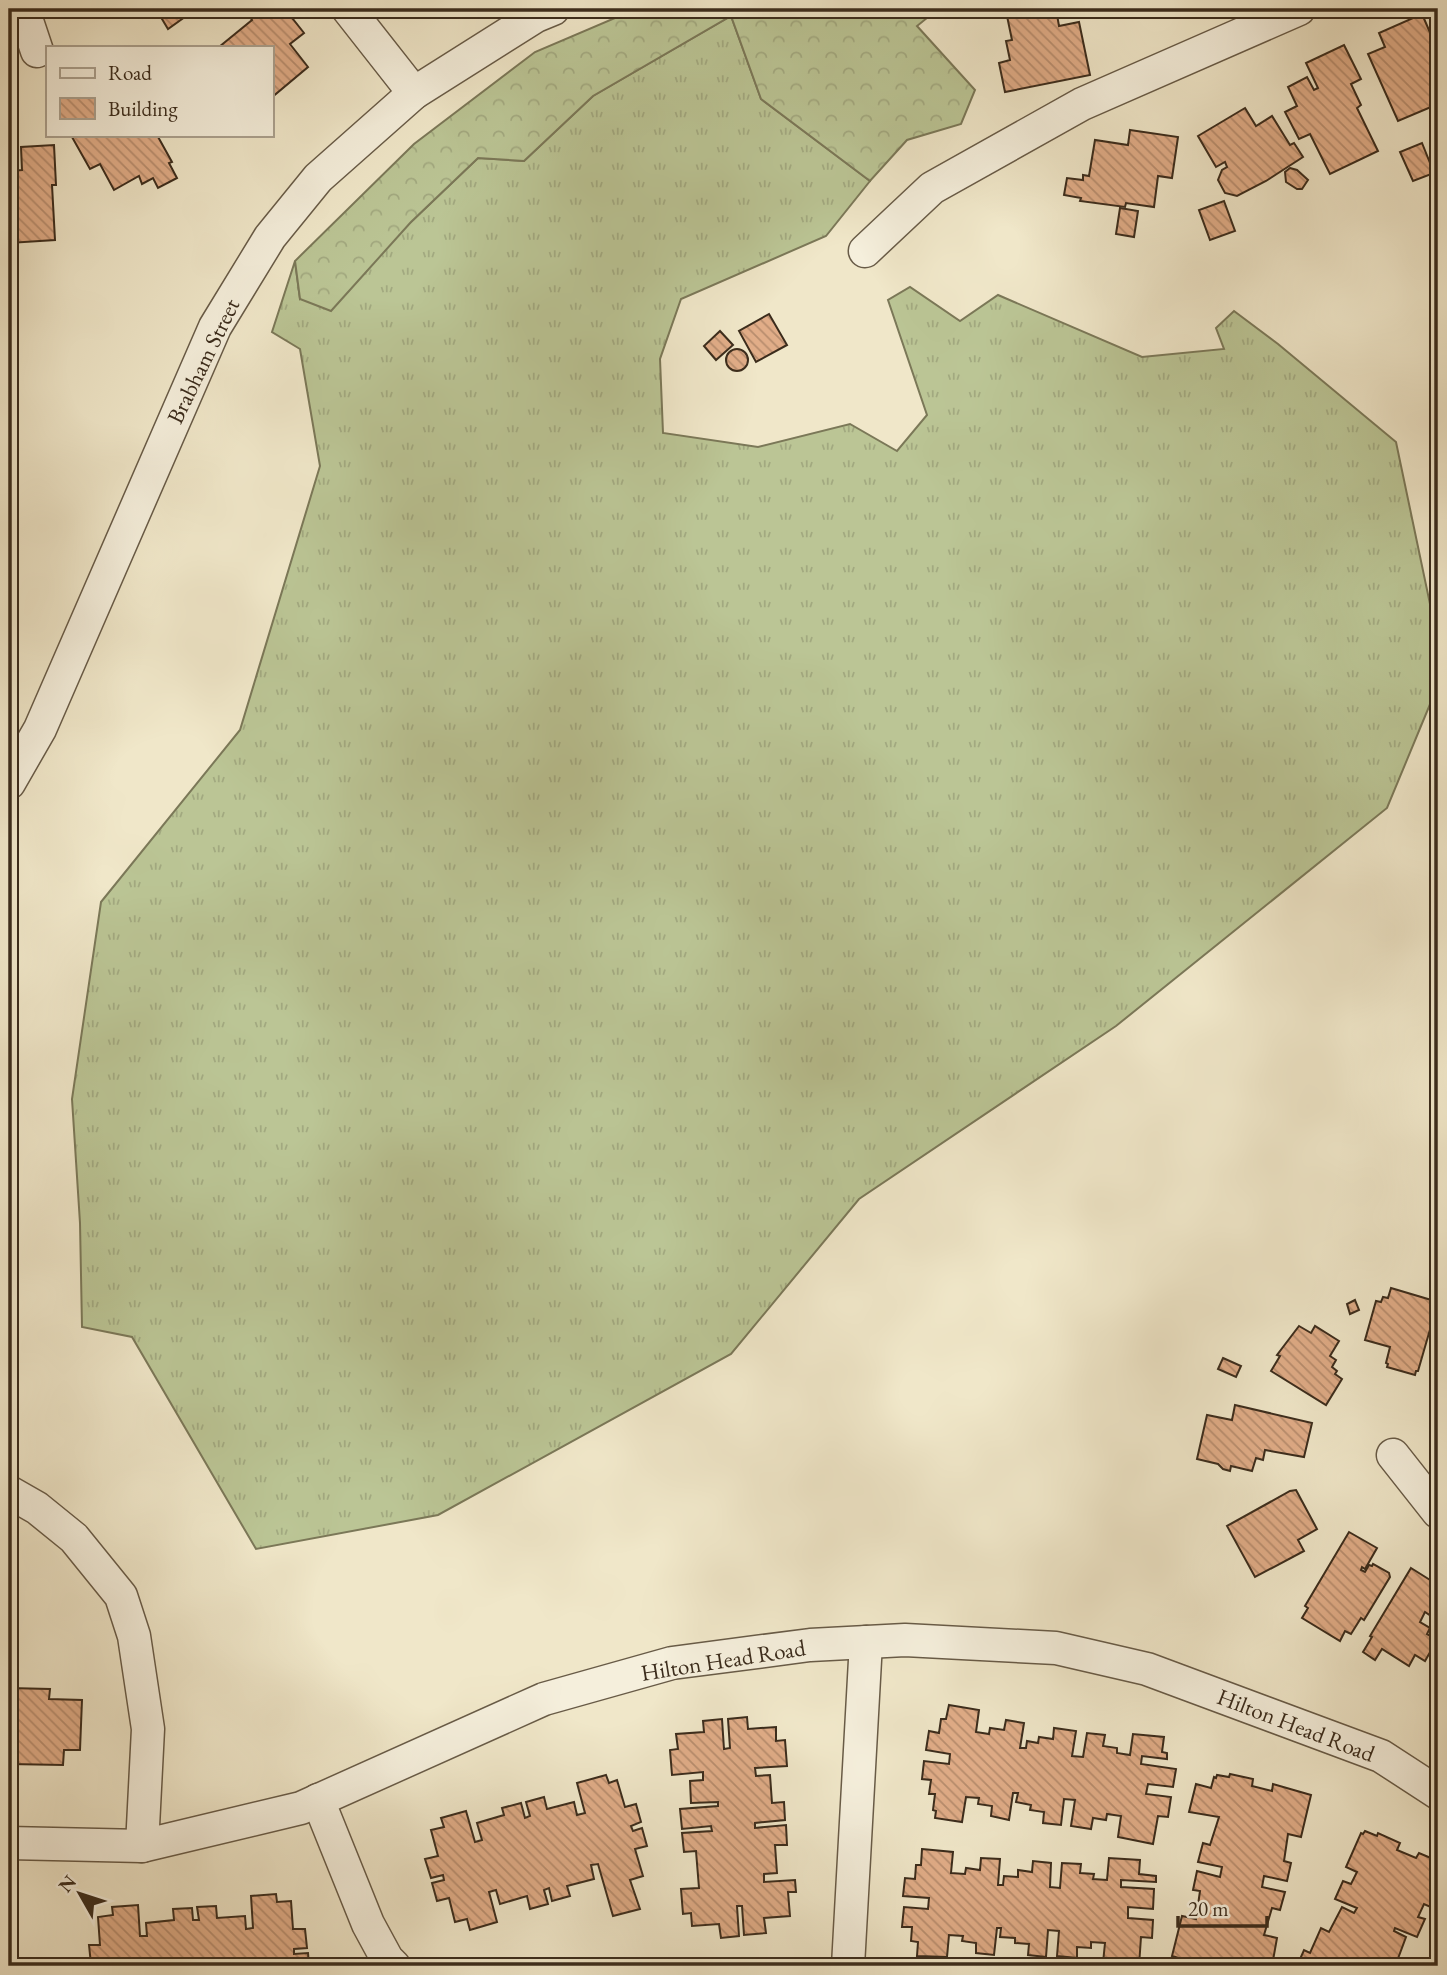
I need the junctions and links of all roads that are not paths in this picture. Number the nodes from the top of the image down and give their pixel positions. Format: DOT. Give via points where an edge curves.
graph roads {
  1 [pos="23,9"];
  2 [pos="348,9"];
  3 [pos="553,9"];
  4 [pos="1299,9"];
  5 [pos="37,51"];
  6 [pos="414,93"];
  7 [pos="865,251"];
  8 [pos="9,783"];
  9 [pos="1393,1455"];
  10 [pos="9,1492"];
  11 [pos="1438,1512"];
  12 [pos="866,1642"];
  13 [pos="1438,1793"];
  14 [pos="317,1800"];
  15 [pos="9,1843"];
  16 [pos="142,1846"];
  17 [pos="394,1966"];
  18 [pos="848,1966"];
  1 -- 5 [label="street"];
  2 -- 6 [label="street"];
  3 -- 6 [label="street, Brabham Street"];
  4 -- 7 [label="street" via="1082,104 932,188"];
  6 -- 8 [label="street, Brabham Street" via="318,178 270,237 215,327 40,729"];
  9 -- 11 [label="street"];
  10 -- 16 [label="street" via="74,1538 121,1596 134,1636 148,1729"];
  12 -- 13 [label="street, Hilton Head Road" via="1056,1648 1147,1669 1381,1756"];
  12 -- 14 [label="street, Hilton Head Road" via="672,1664 544,1699"];
  12 -- 18 [label="street"];
  14 -- 16 [label="street, Hilton Head Road" via="302,1808"];
  14 -- 17 [label="street" via="368,1924"];
  15 -- 16 [label="street, Hilton Head Road"];
}
